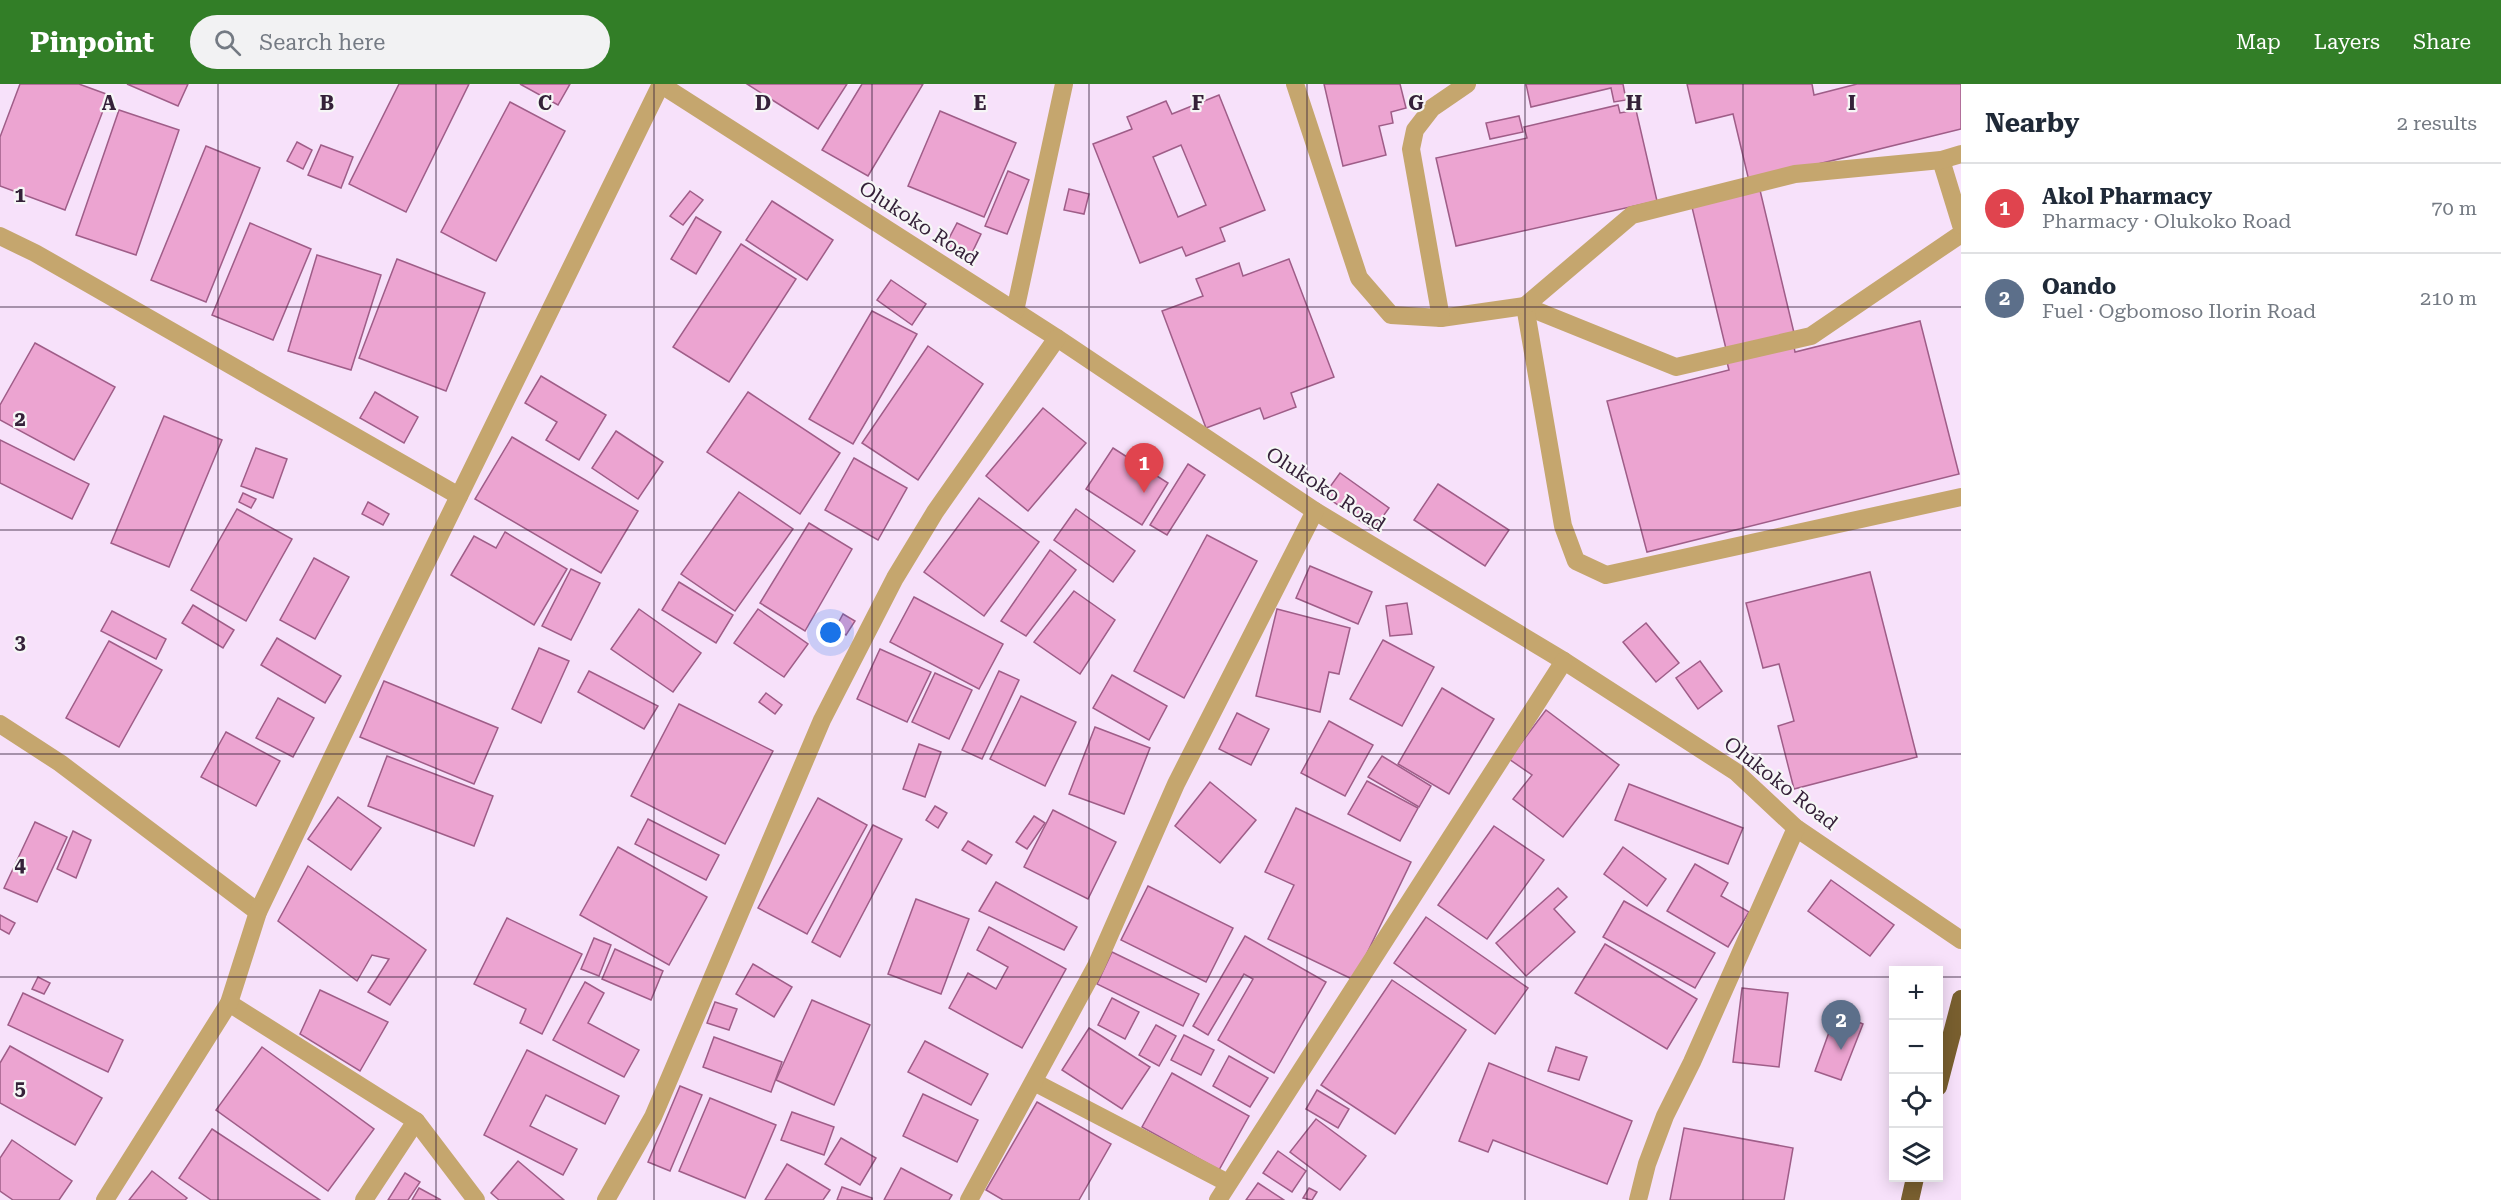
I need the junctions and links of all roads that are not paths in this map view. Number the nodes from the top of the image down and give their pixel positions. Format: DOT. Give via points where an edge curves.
graph roads {
  1 [pos="661,84"];
  2 [pos="1064,84"];
  3 [pos="1295,84"];
  4 [pos="1467,84"];
  5 [pos="1961,153"];
  6 [pos="1941,160"];
  7 [pos="1961,225"];
  8 [pos="1961,234"];
  9 [pos="0,236"];
  10 [pos="1525,306"];
  11 [pos="1015,311"];
  12 [pos="1441,318"];
  13 [pos="1057,338"];
  14 [pos="459,496"];
  15 [pos="1961,497"];
  16 [pos="1315,510"];
  17 [pos="1564,661"];
  18 [pos="0,724"];
  19 [pos="1796,828"];
  20 [pos="258,912"];
  21 [pos="1961,940"];
  22 [pos="1961,999"];
  23 [pos="229,1003"];
  24 [pos="1941,1074"];
  25 [pos="1034,1082"];
  26 [pos="416,1121"];
  27 [pos="1914,1182"];
  28 [pos="1228,1183"];
  29 [pos="105,1200"];
  30 [pos="364,1200"];
  31 [pos="476,1200"];
  32 [pos="606,1200"];
  33 [pos="969,1200"];
  34 [pos="1218,1200"];
  35 [pos="1638,1200"];
  36 [pos="1910,1200"];
  1 -- 11 [label="street, Olukoko Road"];
  1 -- 14 [label="street"];
  2 -- 11 [label="street"];
  3 -- 12 [label="street" via="1359,278 1391,315"];
  4 -- 12 [label="street" via="1432,108 1415,130 1411,149"];
  5 -- 6 [label="street"];
  6 -- 7 [label="street"];
  6 -- 10 [label="street" via="1795,174 1632,215"];
  8 -- 10 [label="street" via="1811,336 1676,367"];
  9 -- 14 [label="street"];
  10 -- 12 [label="street"];
  10 -- 15 [label="street" via="1563,526 1576,561 1606,575"];
  11 -- 13 [label="street, Olukoko Road"];
  13 -- 16 [label="street, Olukoko Road"];
  13 -- 32 [label="street" via="935,512 895,578 822,720 653,1117"];
  14 -- 20 [label="street"];
  16 -- 17 [label="street, Olukoko Road"];
  16 -- 25 [label="street" via="1176,784 1096,966"];
  17 -- 19 [label="street, Olukoko Road" via="1736,772"];
  17 -- 28 [label="street"];
  18 -- 20 [label="street" via="60,763"];
  19 -- 21 [label="street, Olukoko Road"];
  19 -- 35 [label="street" via="1665,1116"];
  20 -- 23 [label="street"];
  22 -- 24 [label="highway"];
  23 -- 26 [label="street"];
  23 -- 29 [label="street"];
  25 -- 28 [label="street"];
  25 -- 33 [label="street"];
  26 -- 30 [label="street"];
  26 -- 31 [label="street"];
  27 -- 36 [label="highway"];
  28 -- 34 [label="street"];
}
